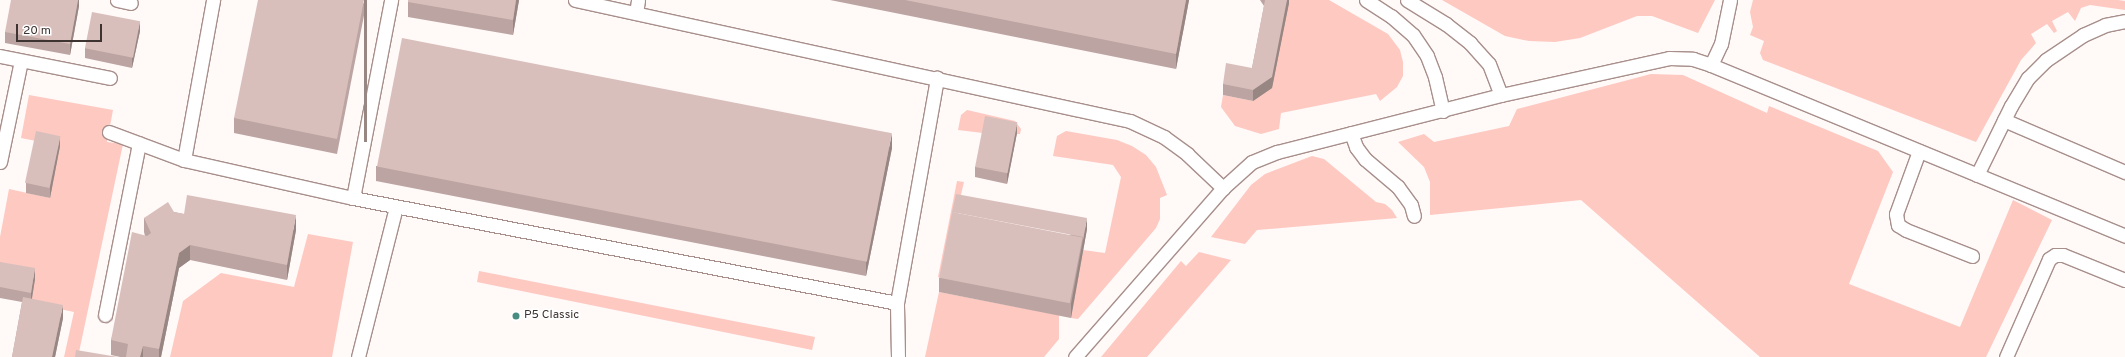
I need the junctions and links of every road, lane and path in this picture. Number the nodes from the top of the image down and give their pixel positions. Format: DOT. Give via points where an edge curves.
graph roads {
  1 [pos="117,0"];
  2 [pos="213,0"];
  3 [pos="391,0"];
  4 [pos="575,0"];
  5 [pos="638,0"];
  6 [pos="1366,0"];
  7 [pos="1407,0"];
  8 [pos="1730,0"];
  9 [pos="131,3"];
  10 [pos="636,13"];
  11 [pos="2125,21"];
  12 [pos="0,56"];
  13 [pos="21,60"];
  14 [pos="1711,65"];
  15 [pos="110,78"];
  16 [pos="937,78"];
  17 [pos="1500,95"];
  18 [pos="1443,111"];
  19 [pos="2004,120"];
  20 [pos="109,132"];
  21 [pos="1351,133"];
  22 [pos="140,143"];
  23 [pos="1919,151"];
  24 [pos="184,160"];
  25 [pos="0,162"];
  26 [pos="2125,172"];
  27 [pos="1977,175"];
  28 [pos="1223,188"];
  29 [pos="353,198"];
  30 [pos="396,207"];
  31 [pos="1414,216"];
  32 [pos="2125,236"];
  33 [pos="1972,256"];
  34 [pos="2125,280"];
  35 [pos="897,303"];
  36 [pos="105,315"];
  37 [pos="358,357"];
  38 [pos="898,357"];
  39 [pos="1075,357"];
  40 [pos="2006,357"];
  1 -- 9 [label="lane"];
  2 -- 24 [label="lane"];
  3 -- 29 [label="lane"];
  4 -- 10 [label="lane"];
  5 -- 10 [label="lane"];
  6 -- 18 [label="lane" via="1391,16 1413,35 1427,56"];
  7 -- 17 [label="lane" via="1446,24 1470,43 1488,64"];
  8 -- 14 [label="lane" via="1721,44"];
  10 -- 16 [label="lane"];
  11 -- 19 [label="lane" via="2105,25 2083,35 2046,60 2028,78"];
  12 -- 13 [label="lane"];
  13 -- 15 [label="lane"];
  13 -- 25 [label="lane"];
  14 -- 17 [label="lane" via="1692,59 1669,58"];
  14 -- 23 [label="lane"];
  16 -- 28 [label="lane" via="1130,121 1164,137 1187,154"];
  16 -- 35 [label="lane"];
  17 -- 18 [label="lane"];
  18 -- 21 [label="lane"];
  19 -- 26 [label="lane"];
  19 -- 27 [label="lane"];
  20 -- 22 [label="lane"];
  21 -- 28 [label="lane" via="1277,152 1252,162"];
  21 -- 31 [label="lane" via="1356,147 1365,159 1398,187 1411,204"];
  22 -- 24 [label="lane"];
  22 -- 36 [label="lane"];
  23 -- 27 [label="lane"];
  23 -- 33 [label="lane" via="1896,214 1898,225"];
  24 -- 29 [label="lane"];
  27 -- 32 [label="lane"];
  28 -- 39 [label="lane"];
  29 -- 30 [label="lane"];
  30 -- 35 [label="lane"];
  30 -- 37 [label="lane"];
  34 -- 40 [label="lane" via="2063,255 2055,255 2049,259"];
  35 -- 38 [label="lane"];
}
